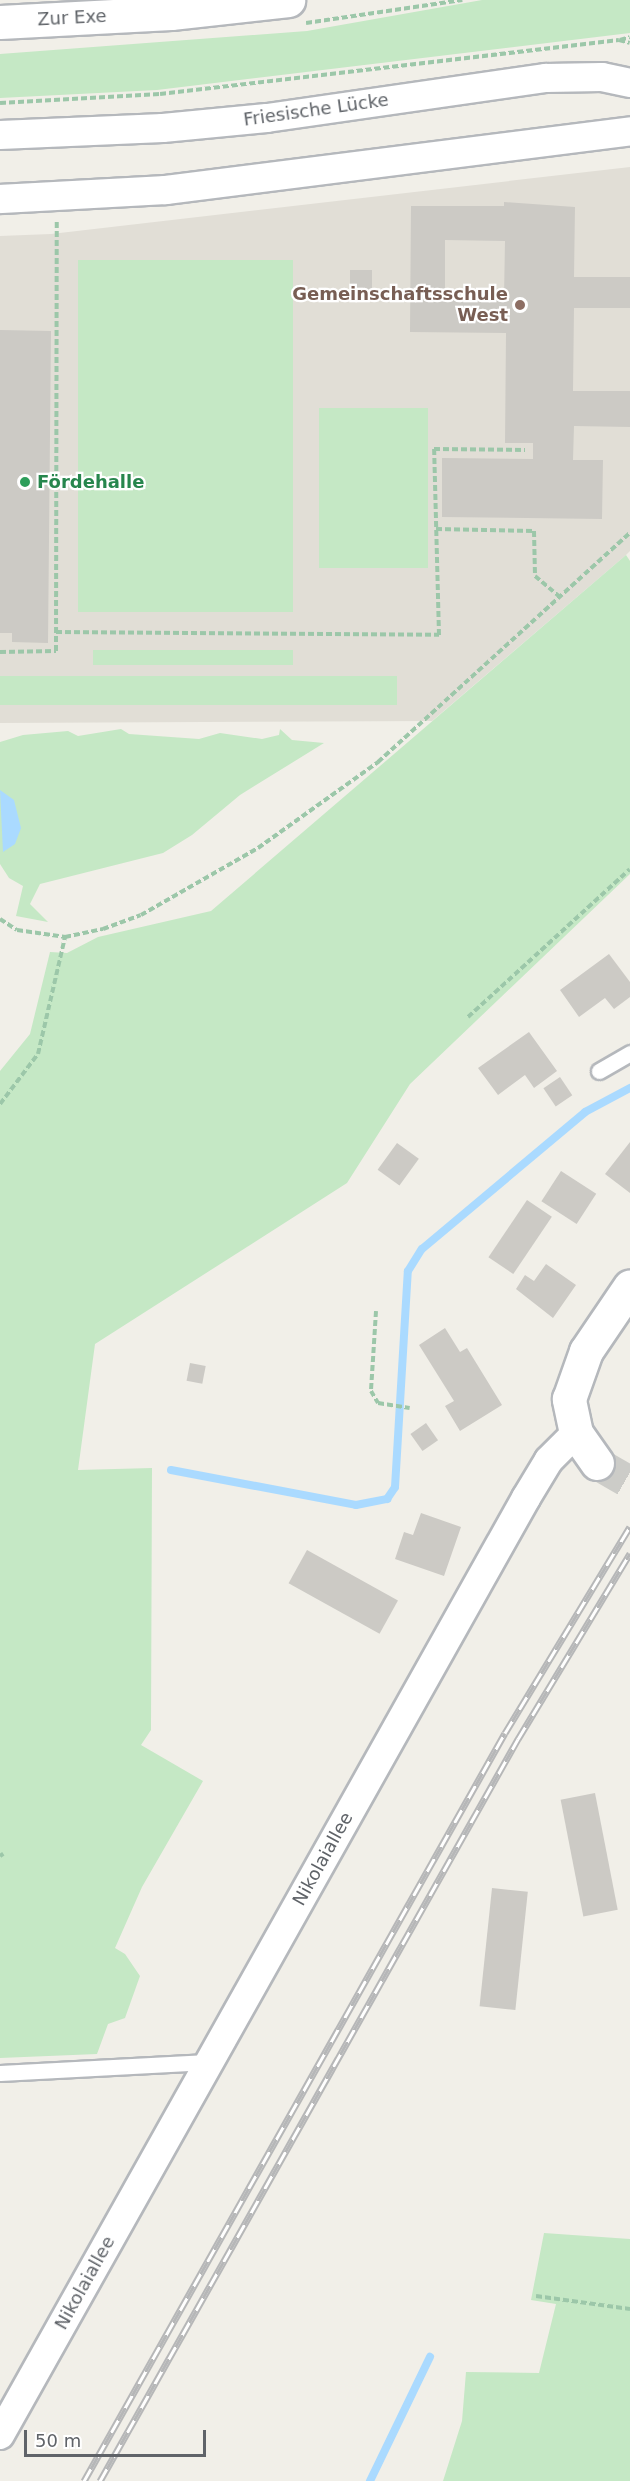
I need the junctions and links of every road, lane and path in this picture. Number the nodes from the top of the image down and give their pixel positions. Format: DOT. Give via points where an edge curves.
graph roads {
  1 [pos="288,0"];
  2 [pos="0,22"];
  3 [pos="630,37"];
  4 [pos="619,40"];
  5 [pos="630,43"];
  6 [pos="630,83"];
  7 [pos="0,103"];
  8 [pos="630,130"];
  9 [pos="0,135"];
  10 [pos="57,196"];
  11 [pos="0,199"];
  12 [pos="525,450"];
  13 [pos="436,530"];
  14 [pos="630,533"];
  15 [pos="560,597"];
  16 [pos="56,632"];
  17 [pos="0,652"];
  18 [pos="630,869"];
  19 [pos="0,919"];
  20 [pos="65,937"];
  21 [pos="468,1017"];
  22 [pos="630,1053"];
  23 [pos="599,1071"];
  24 [pos="0,1104"];
  25 [pos="630,1286"];
  26 [pos="376,1311"];
  27 [pos="410,1408"];
  28 [pos="576,1433"];
  29 [pos="597,1463"];
  30 [pos="208,2062"];
  31 [pos="0,2073"];
  32 [pos="536,2296"];
  33 [pos="630,2308"];
  34 [pos="0,2435"];
  1 -- 2 [label="main road, Zur Exe" via="171,13"];
  3 -- 4 [label="path"];
  4 -- 5 [label="path"];
  4 -- 7 [label="path" via="160,94"];
  6 -- 9 [label="street, Friesische Lücke" via="602,77 546,78 267,118 163,128"];
  8 -- 10 [label="street" via="166,190"];
  10 -- 11 [label="street"];
  10 -- 16 [label="path"];
  12 -- 13 [label="path" via="434,449"];
  13 -- 15 [label="path" via="534,531 534,576"];
  13 -- 16 [label="path" via="439,635"];
  14 -- 15 [label="path"];
  15 -- 20 [label="path" via="378,762 258,848 141,915"];
  16 -- 17 [label="path" via="56,651"];
  18 -- 21 [label="path"];
  19 -- 20 [label="path" via="17,930"];
  20 -- 24 [label="path" via="38,1054"];
  22 -- 23 [label="lane"];
  25 -- 28 [label="main road" via="586,1351 569,1399"];
  26 -- 27 [label="path" via="370,1391 378,1403"];
  28 -- 29 [label="main road"];
  28 -- 30 [label="street, Nikolaiallee" via="549,1460 526,1498"];
  30 -- 31 [label="lane"];
  30 -- 34 [label="street, Nikolaiallee"];
  32 -- 33 [label="path"];
}
